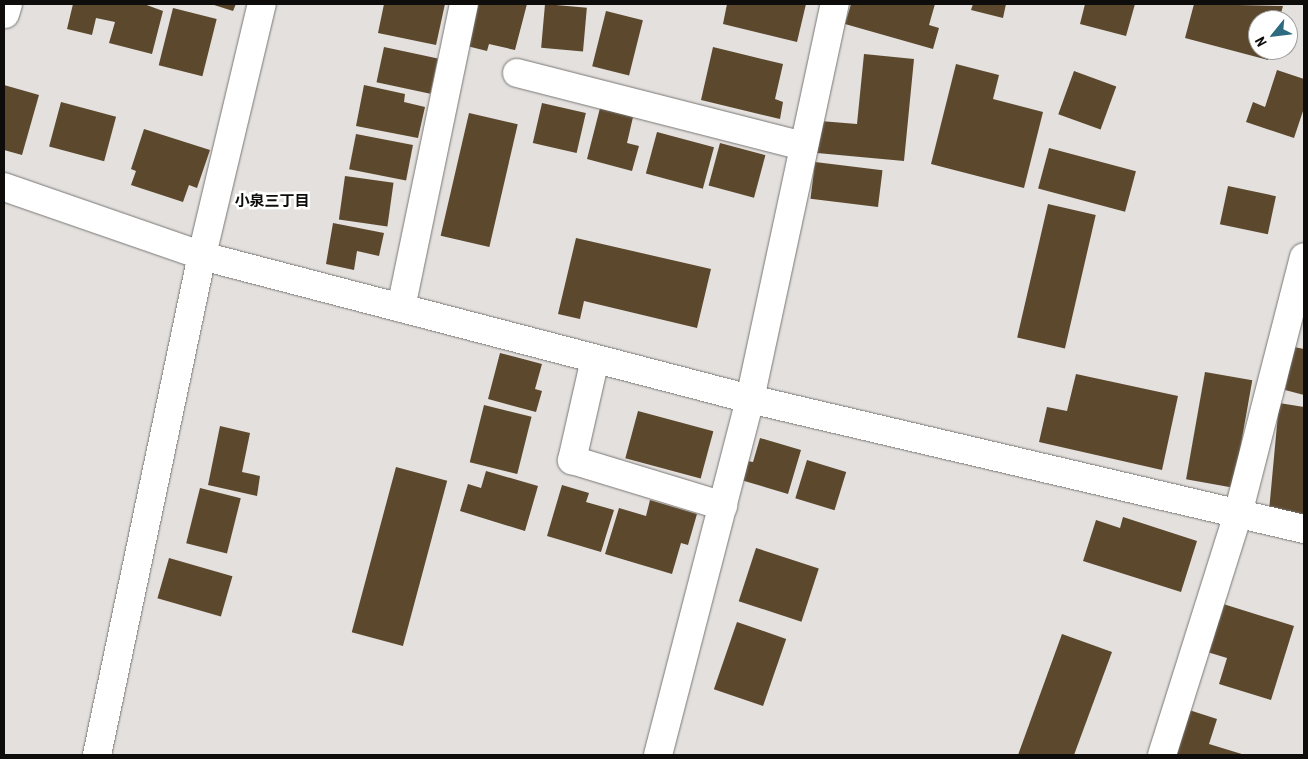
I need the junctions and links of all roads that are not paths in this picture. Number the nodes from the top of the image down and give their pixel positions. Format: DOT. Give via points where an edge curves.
graph roads {
  1 [pos="262,4"];
  2 [pos="464,4"];
  3 [pos="835,4"];
  4 [pos="517,73"];
  5 [pos="804,146"];
  6 [pos="4,187"];
  7 [pos="202,255"];
  8 [pos="1304,257"];
  9 [pos="401,308"];
  10 [pos="595,359"];
  11 [pos="750,399"];
  12 [pos="722,506"];
  13 [pos="1238,514"];
  14 [pos="1304,529"];
  15 [pos="97,755"];
  16 [pos="658,755"];
  17 [pos="1162,755"];
  1 -- 7 [label="street"];
  2 -- 9 [label="street"];
  3 -- 5 [label="street"];
  4 -- 5 [label="street"];
  5 -- 11 [label="street"];
  6 -- 7 [label="street"];
  7 -- 9 [label="street"];
  7 -- 15 [label="street"];
  8 -- 13 [label="street"];
  9 -- 10 [label="street"];
  10 -- 11 [label="street"];
  10 -- 12 [label="street" via="572,460"];
  11 -- 12 [label="street"];
  11 -- 13 [label="street"];
  12 -- 16 [label="street"];
  13 -- 14 [label="street"];
  13 -- 17 [label="street"];
}
